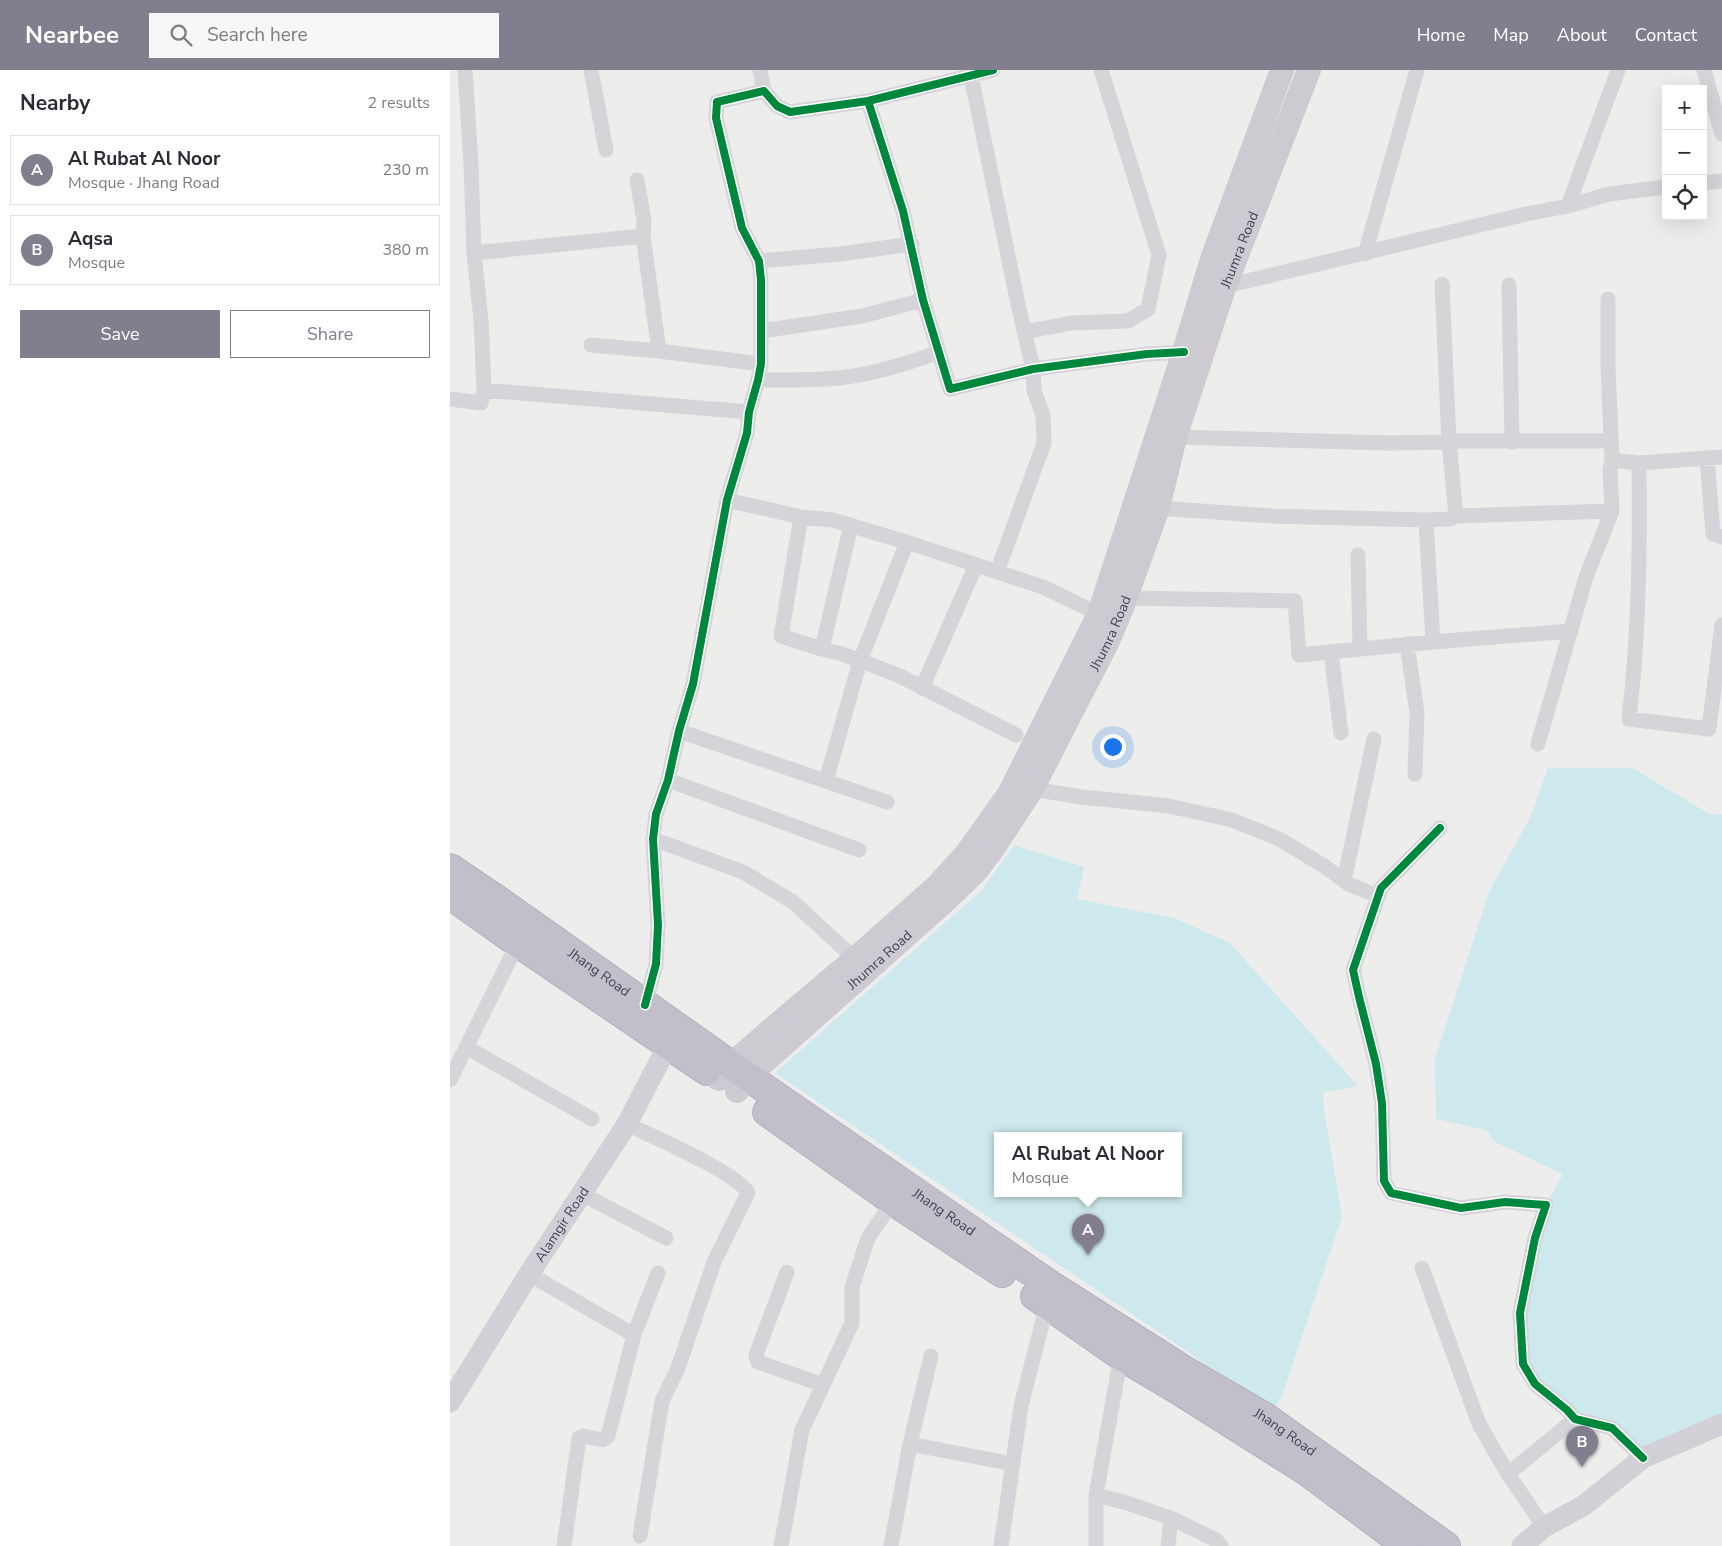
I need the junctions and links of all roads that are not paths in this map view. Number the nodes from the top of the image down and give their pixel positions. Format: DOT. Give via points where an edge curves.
graph roads {
  1 [pos="465,70"];
  2 [pos="591,70"];
  3 [pos="760,70"];
  4 [pos="993,70"];
  5 [pos="1101,70"];
  6 [pos="1282,70"];
  7 [pos="1309,70"];
  8 [pos="1417,70"];
  9 [pos="1618,70"];
  10 [pos="1704,70"];
  11 [pos="970,76"];
  12 [pos="764,91"];
  13 [pos="868,101"];
  14 [pos="1722,134"];
  15 [pos="606,150"];
  16 [pos="637,180"];
  17 [pos="1722,181"];
  18 [pos="1707,183"];
  19 [pos="1662,187"];
  20 [pos="1568,206"];
  21 [pos="643,236"];
  22 [pos="912,244"];
  23 [pos="474,253"];
  24 [pos="1365,254"];
  25 [pos="758,261"];
  26 [pos="1216,283"];
  27 [pos="1442,284"];
  28 [pos="1509,285"];
  29 [pos="1608,299"];
  30 [pos="923,300"];
  31 [pos="761,331"];
  32 [pos="1024,332"];
  33 [pos="591,345"];
  34 [pos="659,351"];
  35 [pos="939,352"];
  36 [pos="1184,352"];
  37 [pos="761,364"];
  38 [pos="1034,369"];
  39 [pos="758,380"];
  40 [pos="484,390"];
  41 [pos="450,401"];
  42 [pos="748,412"];
  43 [pos="1175,437"];
  44 [pos="1611,438"];
  45 [pos="1449,442"];
  46 [pos="1512,442"];
  47 [pos="1714,458"];
  48 [pos="1612,460"];
  49 [pos="1639,463"];
  50 [pos="727,500"];
  51 [pos="1158,508"];
  52 [pos="1612,511"];
  53 [pos="1456,516"];
  54 [pos="801,517"];
  55 [pos="1426,520"];
  56 [pos="851,525"];
  57 [pos="1722,537"];
  58 [pos="907,542"];
  59 [pos="1358,555"];
  60 [pos="976,565"];
  61 [pos="997,572"];
  62 [pos="1126,598"];
  63 [pos="1098,614"];
  64 [pos="1722,625"];
  65 [pos="1571,631"];
  66 [pos="1433,642"];
  67 [pos="1407,644"];
  68 [pos="822,649"];
  69 [pos="1360,649"];
  70 [pos="1331,652"];
  71 [pos="860,661"];
  72 [pos="922,688"];
  73 [pos="679,731"];
  74 [pos="1342,733"];
  75 [pos="1016,735"];
  76 [pos="1374,739"];
  77 [pos="1538,744"];
  78 [pos="1415,774"];
  79 [pos="668,780"];
  80 [pos="826,781"];
  81 [pos="1032,789"];
  82 [pos="887,802"];
  83 [pos="1440,828"];
  84 [pos="653,839"];
  85 [pos="859,850"];
  86 [pos="450,868"];
  87 [pos="1344,881"];
  88 [pos="450,895"];
  89 [pos="1378,896"];
  90 [pos="518,944"];
  91 [pos="855,959"];
  92 [pos="645,1005"];
  93 [pos="668,1045"];
  94 [pos="466,1047"];
  95 [pos="734,1078"];
  96 [pos="450,1080"];
  97 [pos="592,1119"];
  98 [pos="627,1124"];
  99 [pos="582,1194"];
  100 [pos="893,1201"];
  101 [pos="666,1238"];
  102 [pos="1422,1268"];
  103 [pos="786,1272"];
  104 [pos="658,1273"];
  105 [pos="529,1274"];
  106 [pos="1047,1304"];
  107 [pos="634,1335"];
  108 [pos="931,1356"];
  109 [pos="1121,1356"];
  110 [pos="1179,1379"];
  111 [pos="822,1384"];
  112 [pos="450,1402"];
  113 [pos="1575,1419"];
  114 [pos="1722,1424"];
  115 [pos="910,1444"];
  116 [pos="1643,1458"];
  117 [pos="1013,1464"];
  118 [pos="1508,1474"];
  119 [pos="1096,1494"];
  120 [pos="1171,1518"];
  121 [pos="1544,1528"];
  122 [pos="640,1536"];
  123 [pos="564,1546"];
  124 [pos="780,1546"];
  125 [pos="891,1546"];
  126 [pos="1001,1546"];
  127 [pos="1096,1546"];
  128 [pos="1168,1546"];
  129 [pos="1221,1546"];
  130 [pos="1407,1546"];
  131 [pos="1446,1546"];
  132 [pos="1522,1546"];
  1 -- 23 [label="street"];
  2 -- 15 [label="street"];
  3 -- 12 [label="street"];
  4 -- 11 [label="street"];
  5 -- 32 [label="street" via="1159,255 1148,309 1128,321 1072,323"];
  6 -- 26 [label="main road, Jhumra Road"];
  7 -- 26 [label="main road, Jhumra Road"];
  8 -- 24 [label="street"];
  9 -- 20 [label="street"];
  10 -- 14 [label="street"];
  11 -- 13 [label="street"];
  11 -- 32 [label="street"];
  12 -- 13 [label="street" via="777,106 790,112"];
  12 -- 25 [label="street" via="717,102 716,118 742,228"];
  13 -- 22 [label="street"];
  16 -- 21 [label="street" via="644,220"];
  17 -- 18 [label="street"];
  19 -- 20 [label="street" via="1609,194"];
  20 -- 24 [label="street"];
  21 -- 23 [label="street"];
  21 -- 34 [label="street"];
  22 -- 25 [label="street"];
  22 -- 30 [label="street"];
  23 -- 40 [label="street"];
  24 -- 26 [label="street"];
  25 -- 31 [label="street"];
  26 -- 36 [label="main road, Jhumra Road"];
  26 -- 43 [label="main road, Jhumra Road" via="1223,291"];
  27 -- 45 [label="street"];
  28 -- 46 [label="street"];
  29 -- 44 [label="street"];
  30 -- 31 [label="street" via="862,316"];
  30 -- 35 [label="street"];
  31 -- 37 [label="street"];
  32 -- 38 [label="street"];
  33 -- 34 [label="street"];
  34 -- 37 [label="street"];
  35 -- 38 [label="street" via="950,389"];
  35 -- 39 [label="street" via="906,364 846,377"];
  36 -- 38 [label="street"];
  36 -- 63 [label="main road, Jhumra Road"];
  37 -- 39 [label="street"];
  38 -- 61 [label="street" via="1034,391 1043,415 1044,443"];
  39 -- 42 [label="street"];
  40 -- 41 [label="street" via="481,403"];
  40 -- 42 [label="street"];
  42 -- 50 [label="street" via="747,433"];
  43 -- 45 [label="street"];
  43 -- 51 [label="main road, Jhumra Road"];
  44 -- 46 [label="street" via="1607,441"];
  44 -- 48 [label="street"];
  45 -- 46 [label="street"];
  45 -- 53 [label="street"];
  47 -- 49 [label="street"];
  47 -- 57 [label="street" via="1713,534"];
  48 -- 49 [label="street"];
  48 -- 52 [label="street"];
  49 -- 64 [label="street" via="1640,543 1635,668 1629,719 1710,729"];
  50 -- 54 [label="street"];
  50 -- 73 [label="street" via="693,684"];
  51 -- 55 [label="street" via="1272,516"];
  51 -- 62 [label="main road, Jhumra Road"];
  52 -- 53 [label="street"];
  52 -- 65 [label="street" via="1586,577"];
  53 -- 55 [label="street" via="1450,520"];
  54 -- 56 [label="street"];
  54 -- 68 [label="street" via="781,636"];
  55 -- 66 [label="street"];
  56 -- 58 [label="street"];
  56 -- 68 [label="street"];
  58 -- 60 [label="street"];
  58 -- 71 [label="street"];
  59 -- 69 [label="street"];
  60 -- 61 [label="street"];
  60 -- 72 [label="street"];
  61 -- 63 [label="street" via="1043,588"];
  62 -- 70 [label="street" via="1294,601 1299,655"];
  62 -- 81 [label="main road, Jhumra Road" via="1107,643"];
  63 -- 91 [label="main road, Jhumra Road" via="1008,794 967,853 936,887"];
  65 -- 66 [label="street"];
  65 -- 77 [label="street"];
  66 -- 67 [label="street"];
  67 -- 69 [label="street"];
  67 -- 78 [label="street" via="1417,713"];
  68 -- 71 [label="street"];
  69 -- 70 [label="street"];
  70 -- 74 [label="street"];
  71 -- 72 [label="street"];
  71 -- 80 [label="street"];
  72 -- 75 [label="street"];
  73 -- 79 [label="street"];
  73 -- 80 [label="street"];
  76 -- 87 [label="street"];
  79 -- 84 [label="street" via="656,814"];
  79 -- 85 [label="street"];
  80 -- 82 [label="street"];
  81 -- 87 [label="street" via="1169,806 1232,820 1279,839"];
  81 -- 95 [label="main road, Jhumra Road" via="976,871 861,976"];
  83 -- 89 [label="street" via="1381,888"];
  84 -- 91 [label="street" via="743,872 792,902"];
  84 -- 92 [label="street" via="658,925 656,964"];
  86 -- 92 [label="highway, Jhang Road"];
  87 -- 89 [label="street"];
  88 -- 90 [label="highway, Jhang Road"];
  89 -- 113 [label="street" via="1353,970 1382,1103 1384,1181 1391,1193 1461,1208 1505,1202 1546,1205 1535,1238 1520,1313 1523,1364 1535,1384"];
  90 -- 93 [label="highway, Jhang Road"];
  90 -- 94 [label="street"];
  91 -- 95 [label="main road, Jhumra Road" via="765,1035"];
  92 -- 95 [label="highway, Jhang Road"];
  93 -- 95 [label="highway, Jhang Road"];
  93 -- 98 [label="street, Alamgir Road"];
  94 -- 96 [label="street"];
  94 -- 97 [label="street"];
  95 -- 100 [label="highway, Jhang Road"];
  95 -- 110 [label="highway, Jhang Road" via="1052,1286"];
  98 -- 99 [label="street, Alamgir Road"];
  98 -- 122 [label="street" via="714,1166 748,1193 714,1262 678,1368 662,1401"];
  99 -- 101 [label="street"];
  99 -- 105 [label="street, Alamgir Road"];
  100 -- 106 [label="highway, Jhang Road"];
  100 -- 111 [label="street" via="868,1238 852,1287 852,1323"];
  102 -- 118 [label="street" via="1479,1424"];
  103 -- 111 [label="street" via="756,1359"];
  104 -- 107 [label="street"];
  105 -- 107 [label="street"];
  105 -- 112 [label="street, Alamgir Road"];
  106 -- 109 [label="highway, Jhang Road"];
  106 -- 117 [label="street" via="1021,1406"];
  107 -- 123 [label="street" via="608,1436 602,1440 579,1438"];
  108 -- 115 [label="street"];
  109 -- 110 [label="highway, Jhang Road"];
  109 -- 119 [label="street"];
  110 -- 130 [label="highway, Jhang Road"];
  110 -- 131 [label="highway, Jhang Road" via="1265,1417"];
  111 -- 124 [label="street" via="802,1430"];
  113 -- 116 [label="street" via="1612,1428"];
  113 -- 118 [label="street"];
  114 -- 116 [label="street"];
  115 -- 117 [label="street"];
  115 -- 125 [label="street"];
  116 -- 121 [label="street" via="1583,1506"];
  117 -- 126 [label="street"];
  118 -- 121 [label="street"];
  119 -- 120 [label="street"];
  119 -- 127 [label="street"];
  120 -- 128 [label="street"];
  120 -- 129 [label="street" via="1216,1540"];
  121 -- 132 [label="street"];
}
